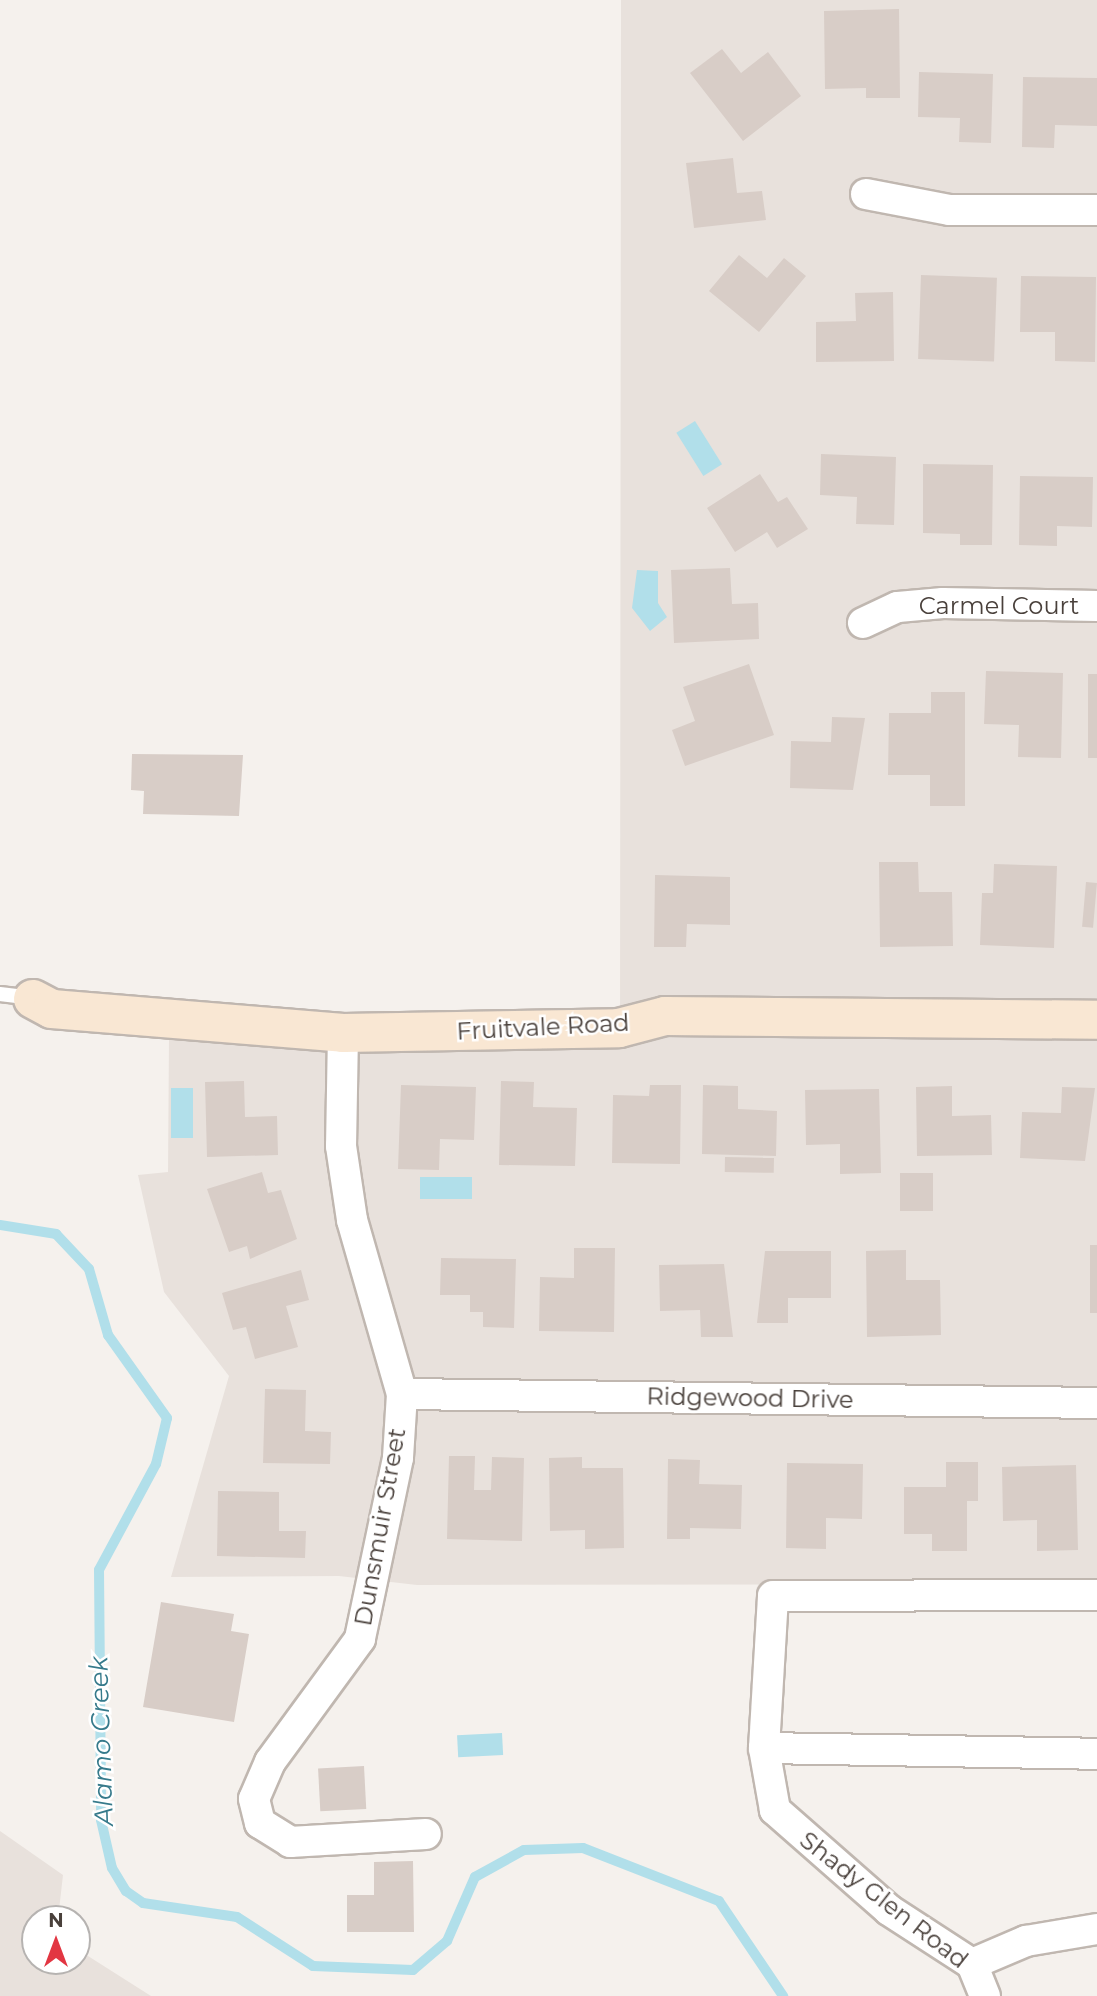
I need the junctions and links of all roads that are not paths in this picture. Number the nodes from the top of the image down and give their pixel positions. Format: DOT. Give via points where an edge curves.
graph roads {
  1 [pos="866,194"];
  2 [pos="1097,210"];
  3 [pos="1097,606"];
  4 [pos="863,624"];
  5 [pos="16,996"];
  6 [pos="1097,1020"];
  7 [pos="343,1033"];
  8 [pos="402,1394"];
  9 [pos="1097,1403"];
  10 [pos="1097,1595"];
  11 [pos="764,1748"];
  12 [pos="1097,1754"];
  13 [pos="426,1834"];
  14 [pos="1097,1929"];
  15 [pos="972,1964"];
  16 [pos="985,1996"];
  1 -- 2 [label="street" via="949,210"];
  3 -- 4 [label="street, Carmel Court" via="943,603 898,607"];
  5 -- 7 [label="street, Fruitvale Road" via="52,1009"];
  6 -- 7 [label="street, Fruitvale Road" via="665,1016 620,1028"];
  7 -- 8 [label="street, Dunsmuir Street" via="341,1146 352,1220"];
  8 -- 9 [label="street, Ridgewood Drive"];
  8 -- 13 [label="street, Dunsmuir Street" via="393,1486 360,1639 270,1762 254,1799 260,1822 290,1842"];
  10 -- 11 [label="street" via="773,1596"];
  11 -- 12 [label="street"];
  11 -- 15 [label="street, Shady Glen Road" via="775,1810 889,1910"];
  14 -- 15 [label="street" via="1026,1941"];
  15 -- 16 [label="street, Shady Glen Road"];
}
